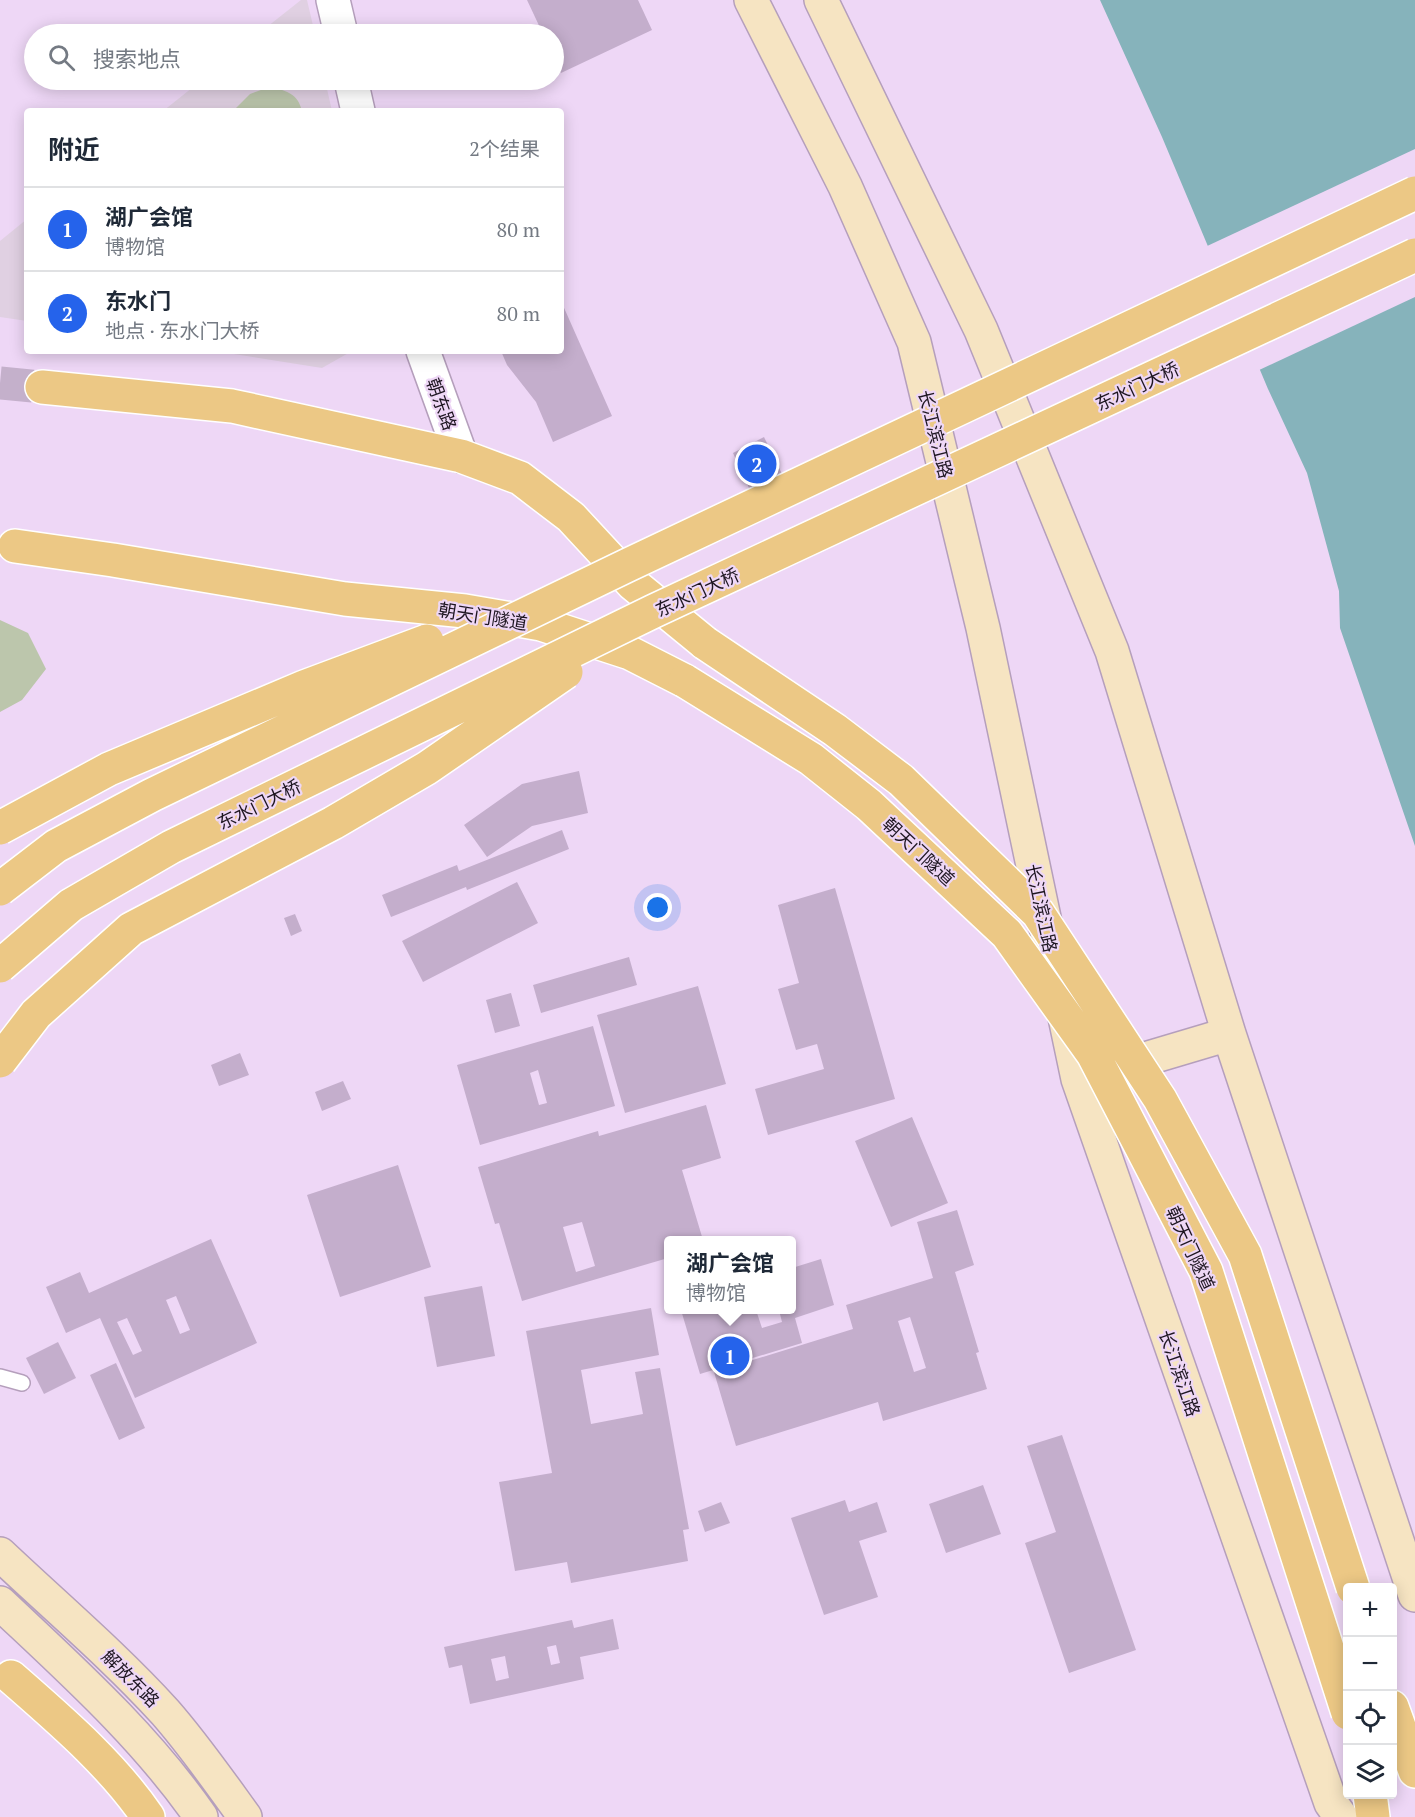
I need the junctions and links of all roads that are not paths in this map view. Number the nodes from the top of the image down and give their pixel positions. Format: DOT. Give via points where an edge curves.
graph roads {
  1 [pos="333,0"];
  2 [pos="752,0"];
  3 [pos="821,0"];
  4 [pos="339,24"];
  5 [pos="353,90"];
  6 [pos="357,108"];
  7 [pos="1415,194"];
  8 [pos="1415,255"];
  9 [pos="424,354"];
  10 [pos="42,387"];
  11 [pos="461,456"];
  12 [pos="15,546"];
  13 [pos="627,565"];
  14 [pos="654,611"];
  15 [pos="0,828"];
  16 [pos="0,889"];
  17 [pos="0,966"];
  18 [pos="1229,1034"];
  19 [pos="0,1061"];
  20 [pos="1078,1078"];
  21 [pos="0,1377"];
  22 [pos="22,1383"];
  23 [pos="0,1554"];
  24 [pos="1352,1583"];
  25 [pos="1415,1595"];
  26 [pos="0,1603"];
  27 [pos="11,1677"];
  28 [pos="1343,1700"];
  29 [pos="1397,1722"];
  30 [pos="1413,1769"];
  31 [pos="1371,1799"];
  32 [pos="148,1817"];
  33 [pos="201,1817"];
  34 [pos="245,1817"];
  35 [pos="1341,1817"];
  36 [pos="1374,1817"];
  1 -- 4 [label="street"];
  2 -- 20 [label="main road, 长江滨江路" via="845,186 914,342 983,628"];
  3 -- 18 [label="main road" via="981,330 1112,651"];
  5 -- 6 [label="street"];
  7 -- 13 [label="main road, bridge"];
  8 -- 14 [label="main road, 东水门大桥, bridge"];
  9 -- 11 [label="street, 朝东路"];
  10 -- 11 [label="main road, 朝天门隧道" via="232,406"];
  11 -- 24 [label="main road, 朝天门隧道, bridge" via="520,478 571,517 633,584 705,643 835,730 901,780 1038,913 1160,1100 1245,1255"];
  12 -- 28 [label="main road, 朝天门隧道, bridge" via="345,598 541,624 630,653 685,681 811,759 869,805 1007,933 1093,1054 1206,1271"];
  13 -- 15 [label="main road, bridge" via="282,696 109,769"];
  13 -- 16 [label="main road, bridge" via="152,795 56,846"];
  14 -- 17 [label="main road, 东水门大桥, bridge" via="171,847 70,905"];
  14 -- 19 [label="main road, bridge" via="427,768 333,823 131,929 36,1014"];
  18 -- 20 [label="main road"];
  18 -- 25 [label="main road"];
  20 -- 35 [label="main road, 长江滨江路" via="1331,1803"];
  21 -- 22 [label="lane"];
  23 -- 34 [label="main road, 解放东路" via="165,1712"];
  26 -- 33 [label="main road, 解放东路" via="138,1738"];
  27 -- 32 [label="main road" via="63,1722"];
  29 -- 30 [label="main road"];
  31 -- 36 [label="main road"];
}
